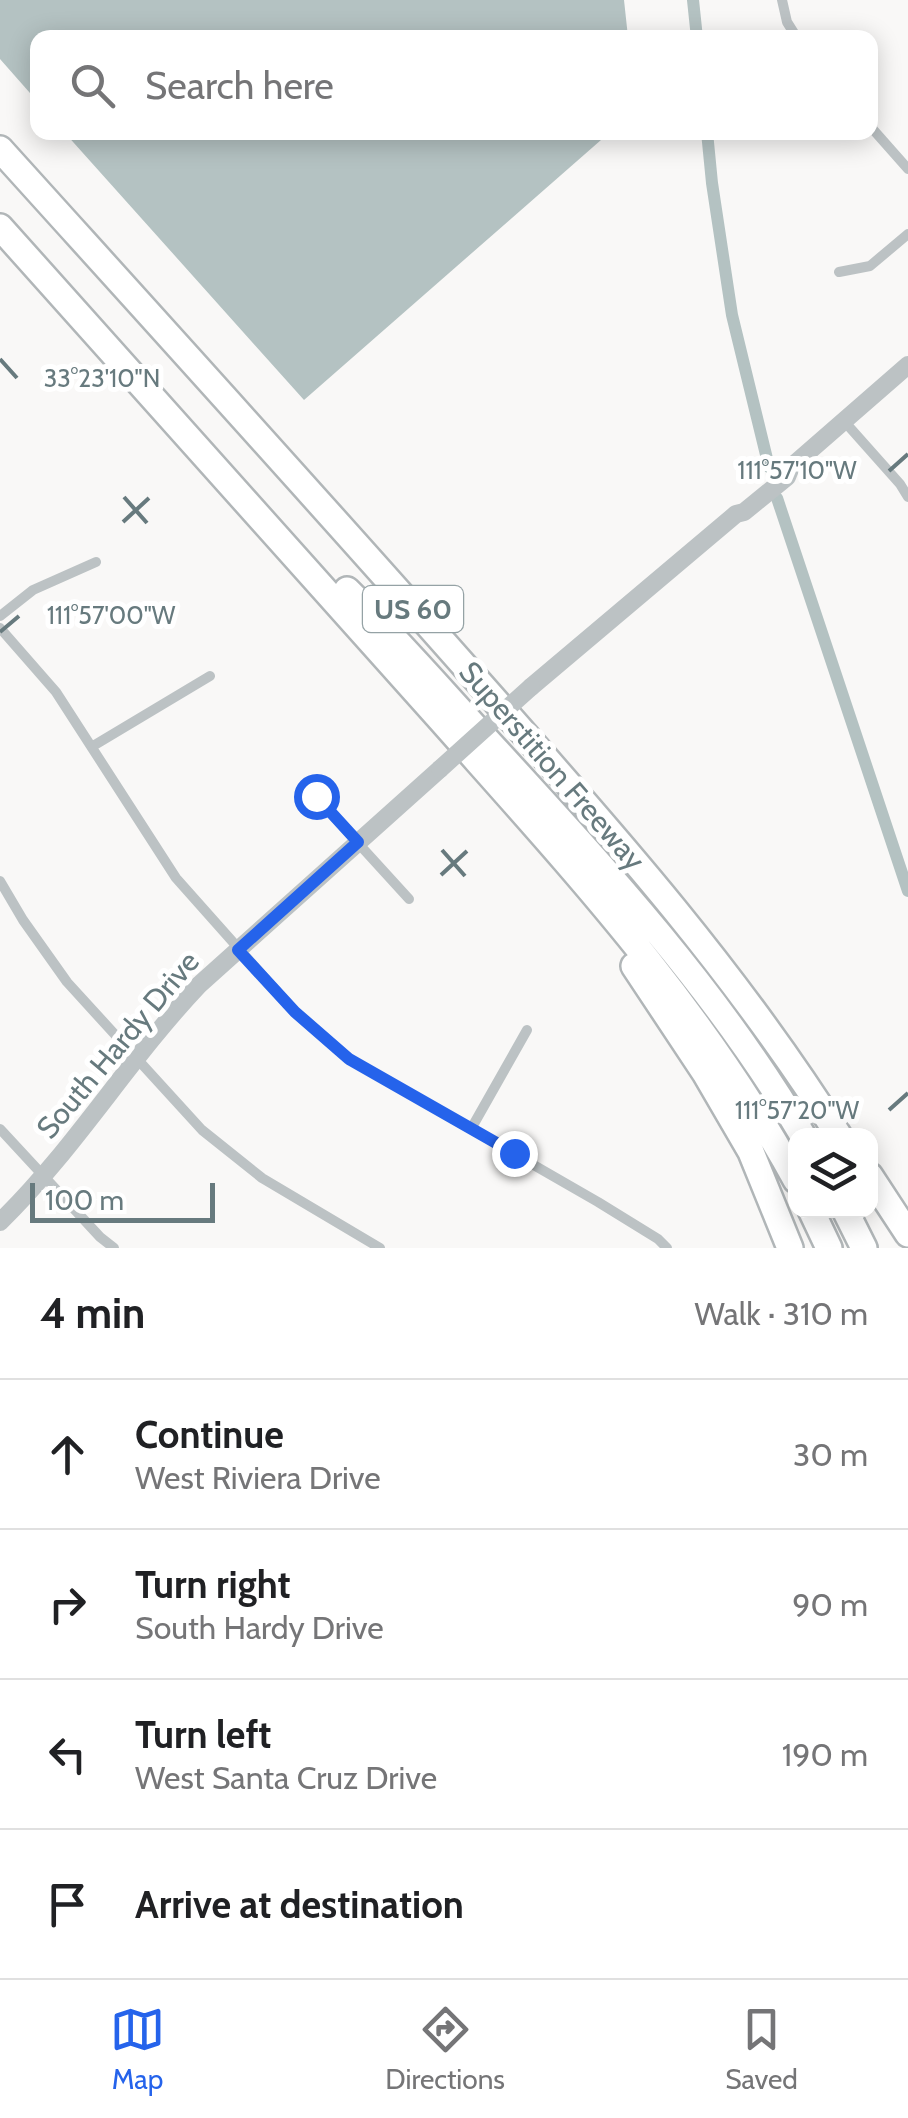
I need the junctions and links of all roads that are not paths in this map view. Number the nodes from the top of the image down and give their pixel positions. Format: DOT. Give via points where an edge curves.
graph roads {
  1 [pos="782,0"];
  2 [pos="792,30"];
  3 [pos="878,135"];
  4 [pos="0,149"];
  5 [pos="908,169"];
  6 [pos="0,227"];
  7 [pos="908,234"];
  8 [pos="839,272"];
  9 [pos="908,365"];
  10 [pos="844,421"];
  11 [pos="216,466"];
  12 [pos="908,497"];
  13 [pos="96,562"];
  14 [pos="0,616"];
  15 [pos="0,628"];
  16 [pos="210,676"];
  17 [pos="93,746"];
  18 [pos="316,796"];
  19 [pos="516,804"];
  20 [pos="358,842"];
  21 [pos="0,881"];
  22 [pos="409,899"];
  23 [pos="238,950"];
  24 [pos="527,1030"];
  25 [pos="137,1059"];
  26 [pos="798,1128"];
  27 [pos="836,1128"];
  28 [pos="470,1129"];
  29 [pos="0,1130"];
  30 [pos="788,1166"];
  31 [pos="42,1176"];
  32 [pos="878,1188"];
  33 [pos="878,1209"];
  34 [pos="815,1218"];
  35 [pos="849,1218"];
  36 [pos="0,1222"];
  37 [pos="908,1234"];
  38 [pos="658,1238"];
  39 [pos="114,1248"];
  40 [pos="380,1248"];
  41 [pos="649,1248"];
  42 [pos="667,1248"];
  43 [pos="790,1248"];
  44 [pos="829,1248"];
  45 [pos="864,1248"];
  46 [pos="896,1248"];
  1 -- 2 [label="street"];
  3 -- 5 [label="street"];
  4 -- 27 [label="highway, Superstition Freeway / US 60" via="666,897"];
  6 -- 11 [label="highway, Superstition Freeway / US 60"];
  7 -- 8 [label="street" via="870,266"];
  9 -- 10 [label="street, South Hardy Drive"];
  10 -- 12 [label="street"];
  10 -- 20 [label="street, South Hardy Drive, bridge"];
  11 -- 19 [label="highway, Superstition Freeway / US 60"];
  11 -- 26 [label="highway" via="352,595 624,891 708,995"];
  13 -- 14 [label="street" via="33,590"];
  15 -- 17 [label="street"];
  16 -- 17 [label="street"];
  17 -- 23 [label="street" via="176,878"];
  18 -- 20 [label="street"];
  19 -- 30 [label="highway, Superstition Freeway / US 60" via="674,992"];
  19 -- 43 [label="highway" via="705,1073 751,1152"];
  20 -- 22 [label="street"];
  20 -- 23 [label="street, South Hardy Drive"];
  21 -- 25 [label="street" via="68,982"];
  23 -- 25 [label="street, South Hardy Drive"];
  23 -- 28 [label="street" via="349,1059"];
  24 -- 28 [label="street"];
  25 -- 31 [label="street, South Hardy Drive"];
  25 -- 40 [label="street" via="202,1130 262,1178"];
  28 -- 38 [label="street"];
  29 -- 31 [label="street"];
  31 -- 36 [label="street, South Hardy Drive"];
  31 -- 39 [label="street"];
  32 -- 37 [label="highway"];
  33 -- 46 [label="highway"];
  34 -- 44 [label="highway"];
  35 -- 45 [label="highway"];
  38 -- 41 [label="street"];
  38 -- 42 [label="street"];
}
